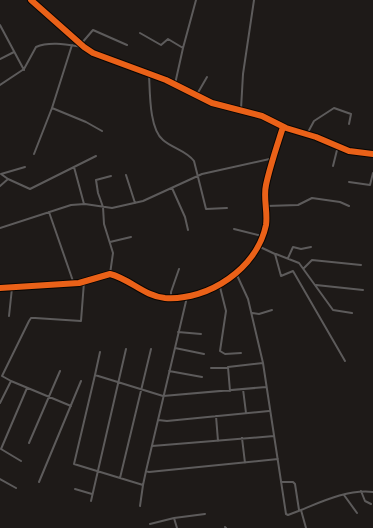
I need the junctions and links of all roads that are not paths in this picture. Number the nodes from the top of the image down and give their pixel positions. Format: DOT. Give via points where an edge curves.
graph roads {
  1 [pos="30,0"];
  2 [pos="196,0"];
  3 [pos="254,0"];
  4 [pos="0,25"];
  5 [pos="140,32"];
  6 [pos="81,44"];
  7 [pos="127,44"];
  8 [pos="72,45"];
  9 [pos="84,47"];
  10 [pos="183,48"];
  11 [pos="14,52"];
  12 [pos="0,59"];
  13 [pos="24,70"];
  14 [pos="149,74"];
  15 [pos="207,77"];
  16 [pos="175,84"];
  17 [pos="0,85"];
  18 [pos="196,96"];
  19 [pos="52,108"];
  20 [pos="241,109"];
  21 [pos="349,124"];
  22 [pos="283,126"];
  23 [pos="102,131"];
  24 [pos="307,134"];
  25 [pos="338,146"];
  26 [pos="276,150"];
  27 [pos="280,150"];
  28 [pos="34,154"];
  29 [pos="373,154"];
  30 [pos="96,156"];
  31 [pos="274,158"];
  32 [pos="333,166"];
  33 [pos="25,167"];
  34 [pos="74,167"];
  35 [pos="373,173"];
  36 [pos="1,174"];
  37 [pos="126,175"];
  38 [pos="199,175"];
  39 [pos="111,176"];
  40 [pos="8,179"];
  41 [pos="349,182"];
  42 [pos="0,186"];
  43 [pos="172,188"];
  44 [pos="135,203"];
  45 [pos="84,204"];
  46 [pos="266,206"];
  47 [pos="349,206"];
  48 [pos="103,207"];
  49 [pos="227,208"];
  50 [pos="49,212"];
  51 [pos="0,228"];
  52 [pos="234,229"];
  53 [pos="188,230"];
  54 [pos="262,236"];
  55 [pos="131,237"];
  56 [pos="110,242"];
  57 [pos="258,246"];
  58 [pos="311,246"];
  59 [pos="275,254"];
  60 [pos="288,258"];
  61 [pos="361,265"];
  62 [pos="304,268"];
  63 [pos="179,270"];
  64 [pos="236,273"];
  65 [pos="110,274"];
  66 [pos="84,282"];
  67 [pos="219,283"];
  68 [pos="74,284"];
  69 [pos="316,285"];
  70 [pos="0,288"];
  71 [pos="12,288"];
  72 [pos="362,290"];
  73 [pos="187,297"];
  74 [pos="171,298"];
  75 [pos="272,310"];
  76 [pos="352,313"];
  77 [pos="252,314"];
  78 [pos="10,316"];
  79 [pos="178,332"];
  80 [pos="201,334"];
  81 [pos="151,348"];
  82 [pos="175,348"];
  83 [pos="126,349"];
  84 [pos="100,352"];
  85 [pos="240,353"];
  86 [pos="204,354"];
  87 [pos="345,361"];
  88 [pos="263,363"];
  89 [pos="211,368"];
  90 [pos="228,368"];
  91 [pos="60,371"];
  92 [pos="169,371"];
  93 [pos="95,375"];
  94 [pos="202,377"];
  95 [pos="11,381"];
  96 [pos="81,381"];
  97 [pos="118,383"];
  98 [pos="266,386"];
  99 [pos="27,388"];
  100 [pos="242,389"];
  101 [pos="140,390"];
  102 [pos="230,391"];
  103 [pos="163,396"];
  104 [pos="47,397"];
  105 [pos="0,403"];
  106 [pos="70,406"];
  107 [pos="269,411"];
  108 [pos="246,413"];
  109 [pos="216,416"];
  110 [pos="158,420"];
  111 [pos="274,436"];
  112 [pos="242,438"];
  113 [pos="218,441"];
  114 [pos="29,442"];
  115 [pos="152,446"];
  116 [pos="1,449"];
  117 [pos="278,459"];
  118 [pos="21,461"];
  119 [pos="245,463"];
  120 [pos="97,471"];
  121 [pos="146,471"];
  122 [pos="120,478"];
  123 [pos="0,479"];
  124 [pos="39,482"];
  125 [pos="281,482"];
  126 [pos="143,485"];
  127 [pos="16,488"];
  128 [pos="75,489"];
  129 [pos="361,492"];
  130 [pos="373,492"];
  131 [pos="92,494"];
  132 [pos="344,495"];
  133 [pos="91,501"];
  134 [pos="371,504"];
  135 [pos="140,506"];
  136 [pos="300,510"];
  137 [pos="357,513"];
  138 [pos="205,514"];
  139 [pos="174,518"];
  140 [pos="150,524"];
  141 [pos="177,528"];
  142 [pos="306,528"];
  1 -- 6 [label="street"];
  2 -- 10 [label="street"];
  3 -- 20 [label="street" via="243,74"];
  4 -- 11 [label="street"];
  5 -- 10 [label="street" via="161,45 168,39"];
  6 -- 7 [label="street" via="93,30"];
  6 -- 9 [label="street"];
  8 -- 9 [label="street"];
  8 -- 13 [label="street" via="36,47"];
  8 -- 19 [label="street"];
  9 -- 14 [label="street"];
  10 -- 16 [label="street"];
  11 -- 12 [label="street"];
  11 -- 13 [label="street"];
  13 -- 17 [label="street"];
  14 -- 16 [label="street"];
  14 -- 38 [label="street" via="151,108 156,131 163,140 192,158"];
  15 -- 18 [label="street"];
  16 -- 18 [label="street"];
  18 -- 20 [label="street" via="212,103"];
  19 -- 23 [label="street" via="92,124"];
  19 -- 28 [label="street"];
  20 -- 22 [label="street"];
  21 -- 24 [label="street" via="351,114 334,108 314,122"];
  22 -- 24 [label="street"];
  22 -- 26 [label="street"];
  24 -- 25 [label="street"];
  25 -- 29 [label="street" via="353,152"];
  25 -- 32 [label="street"];
  26 -- 27 [label="street"];
  26 -- 31 [label="street"];
  30 -- 34 [label="street"];
  31 -- 38 [label="street"];
  31 -- 46 [label="street" via="266,186"];
  33 -- 36 [label="street"];
  34 -- 40 [label="street" via="30,188"];
  34 -- 45 [label="street"];
  35 -- 41 [label="street" via="370,185"];
  36 -- 40 [label="street"];
  37 -- 44 [label="street"];
  38 -- 43 [label="street"];
  38 -- 49 [label="street" via="206,209"];
  39 -- 48 [label="street" via="96,180"];
  40 -- 42 [label="street"];
  43 -- 44 [label="street" via="151,199"];
  43 -- 53 [label="street" via="186,217"];
  44 -- 48 [label="street" via="112,208"];
  45 -- 48 [label="street"];
  45 -- 50 [label="street"];
  46 -- 47 [label="street" via="298,205 312,198 340,202"];
  46 -- 54 [label="street" via="266,222"];
  48 -- 56 [label="street" via="104,224"];
  50 -- 51 [label="street"];
  50 -- 68 [label="street"];
  52 -- 54 [label="street"];
  54 -- 57 [label="street"];
  55 -- 56 [label="street"];
  56 -- 65 [label="street" via="113,253"];
  57 -- 59 [label="street"];
  57 -- 64 [label="street" via="251,259"];
  58 -- 60 [label="street" via="301,249 294,246"];
  59 -- 60 [label="street"];
  59 -- 87 [label="street" via="281,275 292,272"];
  60 -- 62 [label="street"];
  61 -- 62 [label="street" via="312,260"];
  62 -- 69 [label="street"];
  63 -- 74 [label="street"];
  64 -- 67 [label="street"];
  64 -- 77 [label="street" via="248,297"];
  65 -- 66 [label="street"];
  65 -- 74 [label="street" via="152,295"];
  66 -- 68 [label="street"];
  66 -- 95 [label="street" via="81,320 31,318 28,321 2,376"];
  67 -- 73 [label="street" via="199,294"];
  67 -- 85 [label="street" via="226,311 220,351 225,354"];
  68 -- 71 [label="street"];
  69 -- 72 [label="street"];
  69 -- 76 [label="street" via="333,310"];
  70 -- 71 [label="street"];
  71 -- 78 [label="street"];
  73 -- 74 [label="street"];
  73 -- 79 [label="street"];
  75 -- 77 [label="street"];
  77 -- 88 [label="street"];
  79 -- 80 [label="street"];
  79 -- 82 [label="street"];
  81 -- 101 [label="street"];
  82 -- 86 [label="street"];
  82 -- 92 [label="street"];
  83 -- 97 [label="street"];
  84 -- 93 [label="street"];
  88 -- 90 [label="street"];
  88 -- 98 [label="street"];
  89 -- 90 [label="street"];
  90 -- 102 [label="street"];
  91 -- 104 [label="street"];
  92 -- 94 [label="street"];
  92 -- 103 [label="street"];
  93 -- 97 [label="street"];
  93 -- 120 [label="street" via="74,464"];
  95 -- 99 [label="street"];
  95 -- 105 [label="street"];
  96 -- 106 [label="street"];
  97 -- 101 [label="street"];
  97 -- 120 [label="street"];
  98 -- 100 [label="street"];
  98 -- 107 [label="street"];
  99 -- 104 [label="street"];
  99 -- 116 [label="street"];
  100 -- 102 [label="street"];
  100 -- 108 [label="street"];
  101 -- 103 [label="street"];
  101 -- 122 [label="street"];
  102 -- 103 [label="street"];
  103 -- 110 [label="street"];
  104 -- 106 [label="street"];
  104 -- 114 [label="street"];
  106 -- 124 [label="street"];
  107 -- 108 [label="street"];
  107 -- 111 [label="street"];
  108 -- 109 [label="street"];
  109 -- 110 [label="street"];
  109 -- 113 [label="street"];
  110 -- 115 [label="street"];
  111 -- 112 [label="street"];
  111 -- 117 [label="street"];
  112 -- 113 [label="street"];
  112 -- 119 [label="street"];
  113 -- 115 [label="street"];
  115 -- 121 [label="street"];
  116 -- 118 [label="street"];
  117 -- 119 [label="street"];
  117 -- 125 [label="street"];
  119 -- 121 [label="street" via="175,471"];
  120 -- 122 [label="street"];
  120 -- 131 [label="street"];
  121 -- 126 [label="street"];
  122 -- 126 [label="street"];
  123 -- 127 [label="street"];
  125 -- 136 [label="street" via="295,484"];
  125 -- 136 [label="street" via="286,515"];
  126 -- 135 [label="street"];
  128 -- 131 [label="street"];
  129 -- 130 [label="street"];
  129 -- 132 [label="street"];
  129 -- 134 [label="street" via="366,502"];
  131 -- 133 [label="street"];
  132 -- 136 [label="street"];
  132 -- 137 [label="street"];
  136 -- 142 [label="street"];
  138 -- 139 [label="street"];
  139 -- 140 [label="street"];
  139 -- 141 [label="street"];
}
